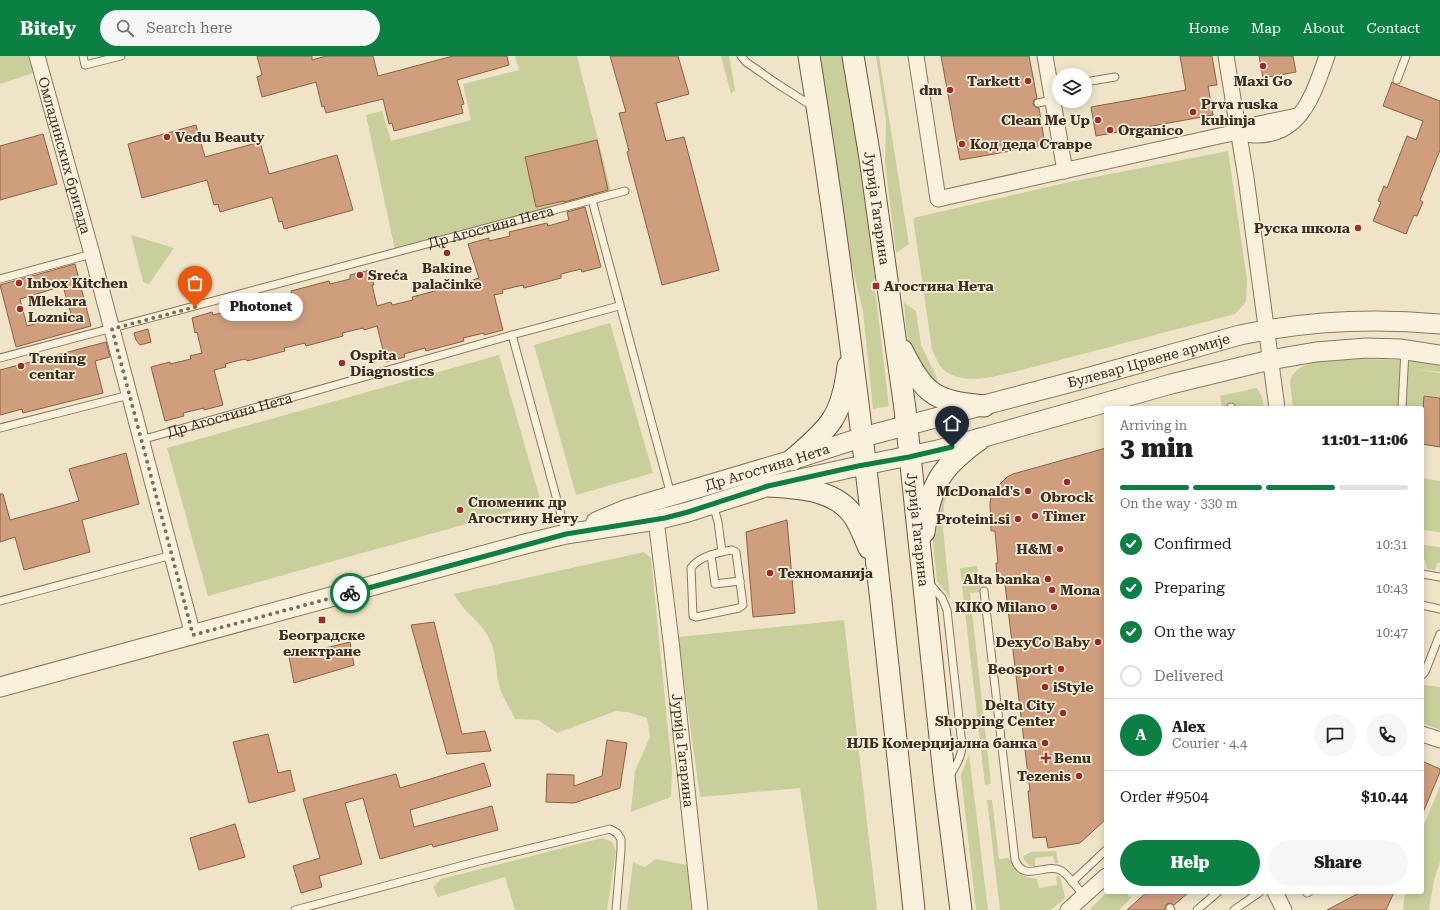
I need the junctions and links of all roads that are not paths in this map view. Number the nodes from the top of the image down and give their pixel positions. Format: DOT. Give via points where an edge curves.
graph roads {
  1 [pos="37,56"];
  2 [pos="83,56"];
  3 [pos="121,56"];
  4 [pos="741,56"];
  5 [pos="809,56"];
  6 [pos="853,56"];
  7 [pos="916,56"];
  8 [pos="1045,56"];
  9 [pos="1226,56"];
  10 [pos="1327,56"];
  11 [pos="1406,56"];
  12 [pos="1115,77"];
  13 [pos="1397,80"];
  14 [pos="1092,81"];
  15 [pos="1050,95"];
  16 [pos="817,109"];
  17 [pos="1239,132"];
  18 [pos="1065,170"];
  19 [pos="625,191"];
  20 [pos="592,200"];
  21 [pos="92,254"];
  22 [pos="0,279"];
  23 [pos="619,306"];
  24 [pos="1440,324"];
  25 [pos="112,329"];
  26 [pos="1266,329"];
  27 [pos="894,330"];
  28 [pos="512,335"];
  29 [pos="850,339"];
  30 [pos="1405,350"];
  31 [pos="1440,355"];
  32 [pos="0,358"];
  33 [pos="1270,360"];
  34 [pos="129,395"];
  35 [pos="984,406"];
  36 [pos="1277,406"];
  37 [pos="1402,406"];
  38 [pos="907,426"];
  39 [pos="0,428"];
  40 [pos="862,437"];
  41 [pos="980,439"];
  42 [pos="141,440"];
  43 [pos="909,457"];
  44 [pos="792,460"];
  45 [pos="866,464"];
  46 [pos="768,486"];
  47 [pos="671,496"];
  48 [pos="713,504"];
  49 [pos="656,520"];
  50 [pos="566,534"];
  51 [pos="722,552"];
  52 [pos="172,555"];
  53 [pos="711,556"];
  54 [pos="877,565"];
  55 [pos="922,567"];
  56 [pos="1424,574"];
  57 [pos="1440,577"];
  58 [pos="740,581"];
  59 [pos="984,591"];
  60 [pos="0,601"];
  61 [pos="1424,605"];
  62 [pos="1440,609"];
  63 [pos="1440,634"];
  64 [pos="193,635"];
  65 [pos="1424,673"];
  66 [pos="0,687"];
  67 [pos="1424,735"];
  68 [pos="1440,740"];
  69 [pos="1104,852"];
  70 [pos="1104,878"];
  71 [pos="1072,882"];
  72 [pos="1216,894"];
  73 [pos="1257,894"];
  74 [pos="1276,894"];
  75 [pos="1084,896"];
  76 [pos="1200,909"];
  77 [pos="295,910"];
  78 [pos="616,910"];
  79 [pos="700,910"];
  80 [pos="914,910"];
  81 [pos="961,910"];
  82 [pos="1068,910"];
  83 [pos="1234,910"];
  84 [pos="1284,910"];
  1 -- 21 [label="street, Омладинских бригада"];
  2 -- 3 [label="lane" via="85,66"];
  4 -- 16 [label="lane" via="776,83"];
  5 -- 16 [label="main road"];
  6 -- 27 [label="main road, Јурија Гагарина"];
  7 -- 18 [label="street" via="938,199"];
  8 -- 15 [label="street"];
  9 -- 17 [label="street"];
  10 -- 17 [label="street" via="1307,105 1298,116 1254,125"];
  11 -- 13 [label="lane"];
  12 -- 14 [label="lane"];
  15 -- 18 [label="street"];
  16 -- 29 [label="main road"];
  17 -- 18 [label="street"];
  17 -- 26 [label="street"];
  19 -- 20 [label="lane, Др Агостина Нета"];
  20 -- 23 [label="lane"];
  20 -- 25 [label="lane, Др Агостина Нета"];
  21 -- 22 [label="lane"];
  21 -- 25 [label="street, Омладинских бригада"];
  23 -- 28 [label="lane, Др Агостина Нета"];
  23 -- 47 [label="lane"];
  24 -- 26 [label="street, Булевар Црвене армије" via="1395,321 1326,322"];
  25 -- 32 [label="lane"];
  25 -- 34 [label="street, Омладинских бригада"];
  26 -- 33 [label="street"];
  26 -- 35 [label="street, Булевар Црвене армије"];
  27 -- 35 [label="main road" via="910,367 927,390 952,402"];
  27 -- 38 [label="main road, Јурија Гагарина"];
  28 -- 42 [label="lane, Др Агостина Нета"];
  28 -- 50 [label="lane"];
  29 -- 40 [label="main road"];
  29 -- 44 [label="main road" via="847,369 835,414 824,430"];
  30 -- 31 [label="street, Булевар Црвене армије"];
  30 -- 33 [label="street, Булевар Црвене армије" via="1333,350"];
  30 -- 37 [label="lane"];
  33 -- 36 [label="street"];
  33 -- 41 [label="street, Булевар Црвене армије" via="1170,384"];
  34 -- 39 [label="lane"];
  34 -- 42 [label="street, Омладинских бригада"];
  35 -- 38 [label="street, Булевар Црвене армије"];
  38 -- 40 [label="street, Булевар Црвене армије"];
  38 -- 43 [label="main road, Јурија Гагарина"];
  40 -- 44 [label="street, Др Агостина Нета"];
  40 -- 45 [label="main road"];
  41 -- 43 [label="street, Булевар Црвене армије"];
  41 -- 55 [label="main road" via="946,468 936,484 927,511"];
  42 -- 52 [label="street"];
  43 -- 45 [label="street, Булевар Црвене армије"];
  43 -- 55 [label="main road, Јурија Гагарина"];
  44 -- 47 [label="street, Др Агостина Нета"];
  45 -- 46 [label="street, Др Агостина Нета"];
  45 -- 54 [label="main road"];
  46 -- 48 [label="street, Др Агостина Нета"];
  46 -- 54 [label="main road" via="811,490 830,496 841,503 859,524"];
  47 -- 50 [label="street, Др Агостина Нета" via="627,509"];
  48 -- 49 [label="street, Др Агостина Нета"];
  48 -- 51 [label="lane"];
  49 -- 50 [label="street, Др Агостина Нета"];
  49 -- 79 [label="street, Јурија Гагарина"];
  50 -- 64 [label="street, Др Агостина Нета"];
  51 -- 53 [label="lane"];
  51 -- 58 [label="lane" via="736,552"];
  52 -- 60 [label="lane"];
  52 -- 64 [label="street"];
  53 -- 58 [label="lane" via="715,584"];
  53 -- 58 [label="lane" via="703,558 691,568 693,616 741,607 743,605"];
  54 -- 80 [label="main road"];
  55 -- 81 [label="main road, Јурија Гагарина"];
  56 -- 57 [label="lane"];
  59 -- 71 [label="lane" via="1015,860 1022,869 1059,870"];
  61 -- 62 [label="lane"];
  63 -- 65 [label="lane"];
  64 -- 66 [label="street, Др Агостина Нета"];
  67 -- 68 [label="street"];
  69 -- 71 [label="lane"];
  70 -- 75 [label="street"];
  71 -- 75 [label="lane"];
  72 -- 76 [label="lane"];
  73 -- 83 [label="lane"];
  74 -- 84 [label="street"];
  75 -- 82 [label="street"];
  77 -- 78 [label="lane" via="610,829 621,839"];
}
